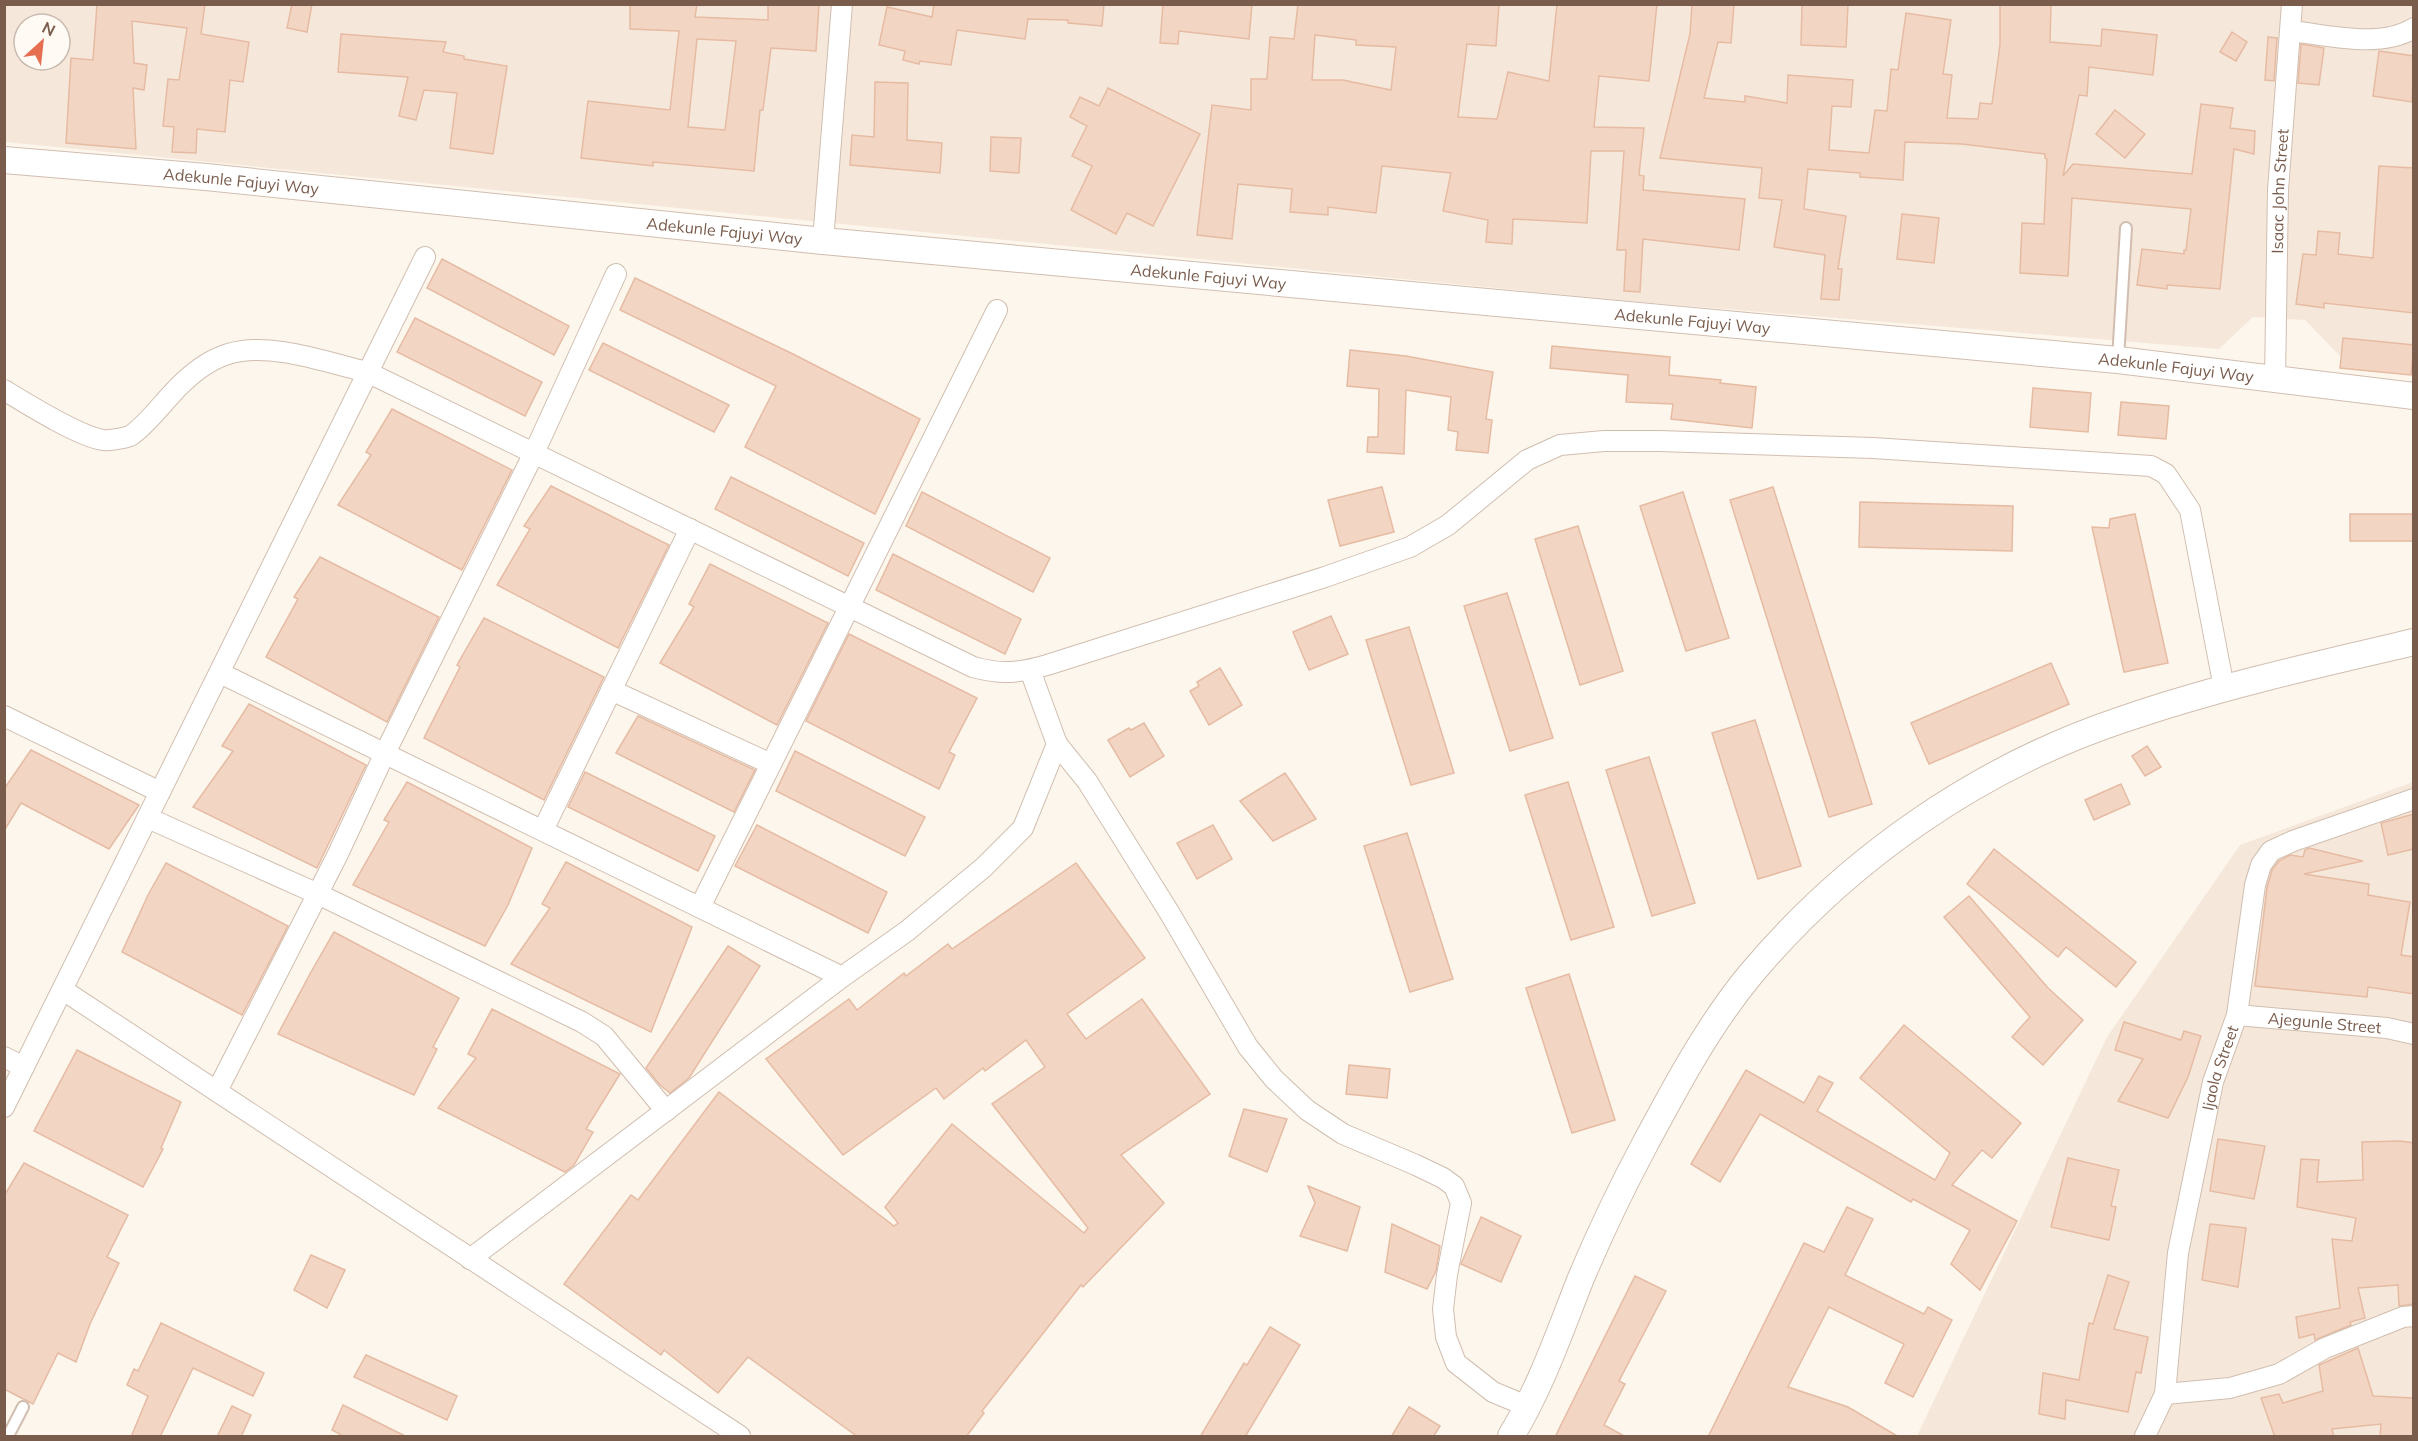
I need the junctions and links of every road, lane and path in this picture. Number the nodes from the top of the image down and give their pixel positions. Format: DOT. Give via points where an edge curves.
graph roads {
  1 [pos="842,4"];
  2 [pos="2292,4"];
  3 [pos="2413,23"];
  4 [pos="2290,31"];
  5 [pos="4,160"];
  6 [pos="2126,228"];
  7 [pos="823,241"];
  8 [pos="425,257"];
  9 [pos="616,274"];
  10 [pos="997,310"];
  11 [pos="2118,360"];
  12 [pos="367,372"];
  13 [pos="2275,379"];
  14 [pos="4,390"];
  15 [pos="2414,396"];
  16 [pos="534,453"];
  17 [pos="690,529"];
  18 [pos="850,607"];
  19 [pos="2414,642"];
  20 [pos="1030,669"];
  21 [pos="220,673"];
  22 [pos="2224,688"];
  23 [pos="611,690"];
  24 [pos="4,716"];
  25 [pos="1057,744"];
  26 [pos="385,753"];
  27 [pos="771,764"];
  28 [pos="160,792"];
  29 [pos="2414,799"];
  30 [pos="148,818"];
  31 [pos="543,830"];
  32 [pos="318,894"];
  33 [pos="700,907"];
  34 [pos="842,977"];
  35 [pos="63,990"];
  36 [pos="2237,1015"];
  37 [pos="2414,1034"];
  38 [pos="4,1057"];
  39 [pos="24,1067"];
  40 [pos="217,1091"];
  41 [pos="4,1107"];
  42 [pos="666,1111"];
  43 [pos="470,1259"];
  44 [pos="2414,1316"];
  45 [pos="2165,1394"];
  46 [pos="23,1407"];
  47 [pos="1529,1407"];
  48 [pos="8,1437"];
  49 [pos="740,1437"];
  50 [pos="1511,1437"];
  51 [pos="2145,1437"];
  1 -- 7 [label="street"];
  2 -- 4 [label="street, Isaac John Street"];
  3 -- 4 [label="street" via="2390,38 2373,40"];
  4 -- 13 [label="street, Isaac John Street" via="2278,190"];
  5 -- 7 [label="street, Adekunle Fajuyi Way"];
  6 -- 11 [label="lane"];
  7 -- 11 [label="street, Adekunle Fajuyi Way"];
  8 -- 12 [label="street"];
  9 -- 16 [label="street"];
  10 -- 18 [label="street"];
  11 -- 13 [label="street, Adekunle Fajuyi Way"];
  12 -- 14 [label="street" via="298,355 251,349 226,354 177,387 129,436 104,441"];
  12 -- 16 [label="street"];
  12 -- 21 [label="street"];
  13 -- 15 [label="street, Adekunle Fajuyi Way"];
  16 -- 17 [label="street"];
  16 -- 26 [label="street"];
  17 -- 18 [label="street"];
  17 -- 23 [label="street"];
  18 -- 20 [label="street" via="973,667 996,673"];
  18 -- 27 [label="street"];
  19 -- 22 [label="street"];
  20 -- 22 [label="street" via="1325,578 1410,547 1448,525 1527,460 1560,444 1659,441 1873,448 2151,466 2166,474 2190,510"];
  20 -- 25 [label="street"];
  21 -- 26 [label="street"];
  21 -- 28 [label="street"];
  22 -- 47 [label="street" via="2119,720 2057,746 1940,807 1881,848 1791,928 1712,1027 1659,1118 1584,1272"];
  23 -- 27 [label="street"];
  23 -- 31 [label="street"];
  24 -- 28 [label="street"];
  25 -- 34 [label="street" via="1023,828 984,867 907,931"];
  25 -- 47 [label="street" via="1087,781 1248,1047 1274,1079 1307,1110 1343,1134 1454,1186 1461,1203 1443,1309 1446,1337 1456,1363 1493,1392"];
  26 -- 31 [label="street"];
  26 -- 32 [label="street"];
  27 -- 33 [label="street"];
  28 -- 30 [label="street"];
  29 -- 36 [label="street, Ijaola Street" via="2271,851 2261,865 2255,885"];
  30 -- 32 [label="street"];
  30 -- 35 [label="street"];
  31 -- 33 [label="street"];
  32 -- 40 [label="street"];
  32 -- 42 [label="street" via="582,1022 604,1036"];
  33 -- 34 [label="street"];
  34 -- 42 [label="street"];
  35 -- 39 [label="street"];
  35 -- 40 [label="street"];
  36 -- 37 [label="street, Ajegunle Street" via="2387,1028"];
  36 -- 45 [label="street, Ijaola Street" via="2213,1082 2178,1253"];
  38 -- 39 [label="street"];
  39 -- 41 [label="street"];
  40 -- 43 [label="street"];
  42 -- 43 [label="street"];
  43 -- 49 [label="street"];
  44 -- 45 [label="street" via="2325,1348 2279,1374 2230,1388"];
  45 -- 51 [label="street, Ijaola Street"];
  46 -- 48 [label="lane"];
  47 -- 50 [label="street"];
}
